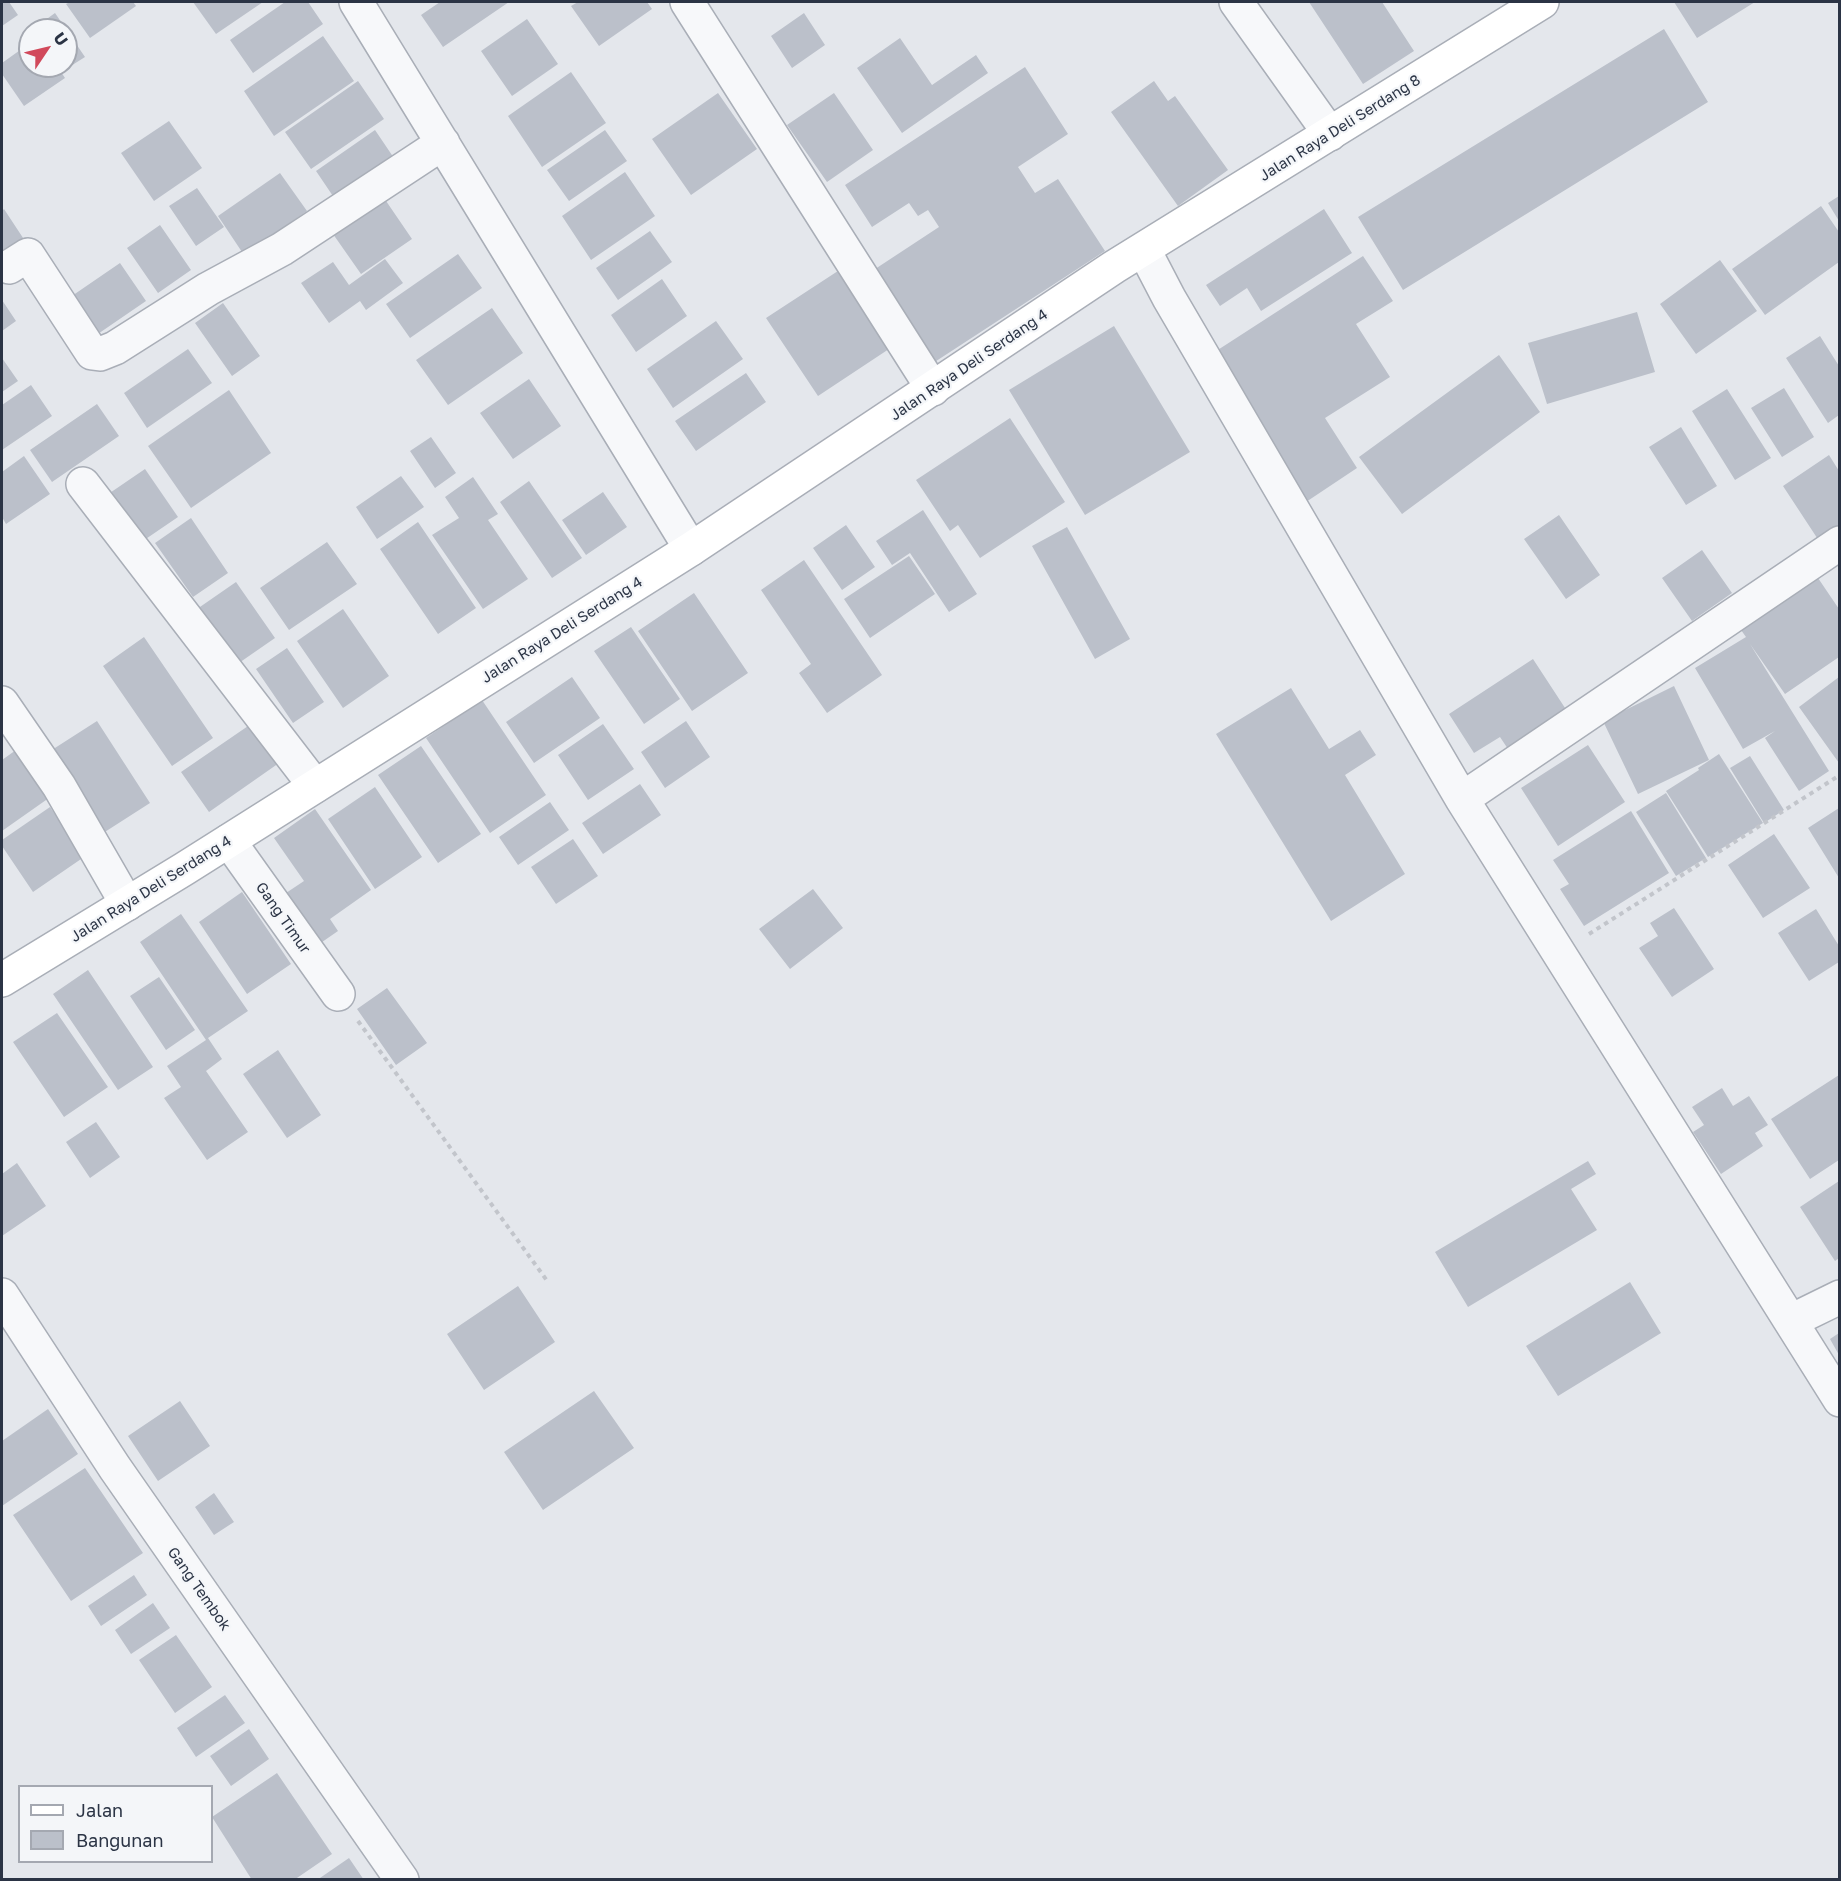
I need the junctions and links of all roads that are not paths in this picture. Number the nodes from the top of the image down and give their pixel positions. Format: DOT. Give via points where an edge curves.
graph roads {
  1 [pos="356,2"];
  2 [pos="687,2"];
  3 [pos="1236,2"];
  4 [pos="1542,2"];
  5 [pos="1330,134"];
  6 [pos="443,143"];
  7 [pos="1132,257"];
  8 [pos="9,267"];
  9 [pos="933,389"];
  10 [pos="83,484"];
  11 [pos="1839,543"];
  12 [pos="691,549"];
  13 [pos="2,703"];
  14 [pos="315,786"];
  15 [pos="1462,799"];
  16 [pos="229,841"];
  17 [pos="127,904"];
  18 [pos="2,980"];
  19 [pos="338,994"];
  20 [pos="2,1294"];
  21 [pos="1839,1297"];
  22 [pos="1791,1321"];
  23 [pos="1839,1400"];
  24 [pos="402,1880"];
  1 -- 6 [label="street"];
  2 -- 9 [label="street"];
  3 -- 5 [label="street"];
  4 -- 5 [label="street, Jalan Raya Deli Serdang 8"];
  5 -- 7 [label="street, Jalan Raya Deli Serdang 8"];
  6 -- 8 [label="street" via="282,249 100,354 93,353 28,255"];
  6 -- 12 [label="street"];
  7 -- 9 [label="street, Jalan Raya Deli Serdang 4"];
  7 -- 15 [label="street" via="1169,298"];
  9 -- 12 [label="street, Jalan Raya Deli Serdang 4"];
  10 -- 14 [label="street"];
  11 -- 15 [label="street"];
  12 -- 14 [label="street, Jalan Raya Deli Serdang 4"];
  13 -- 17 [label="street" via="59,786"];
  14 -- 16 [label="street, Jalan Raya Deli Serdang 4"];
  15 -- 22 [label="street"];
  16 -- 17 [label="street, Jalan Raya Deli Serdang 4"];
  16 -- 19 [label="street, Gang Timur"];
  17 -- 18 [label="street, Jalan Raya Deli Serdang 4"];
  20 -- 24 [label="street, Gang Tembok" via="115,1468"];
  21 -- 22 [label="street"];
  22 -- 23 [label="street"];
}
